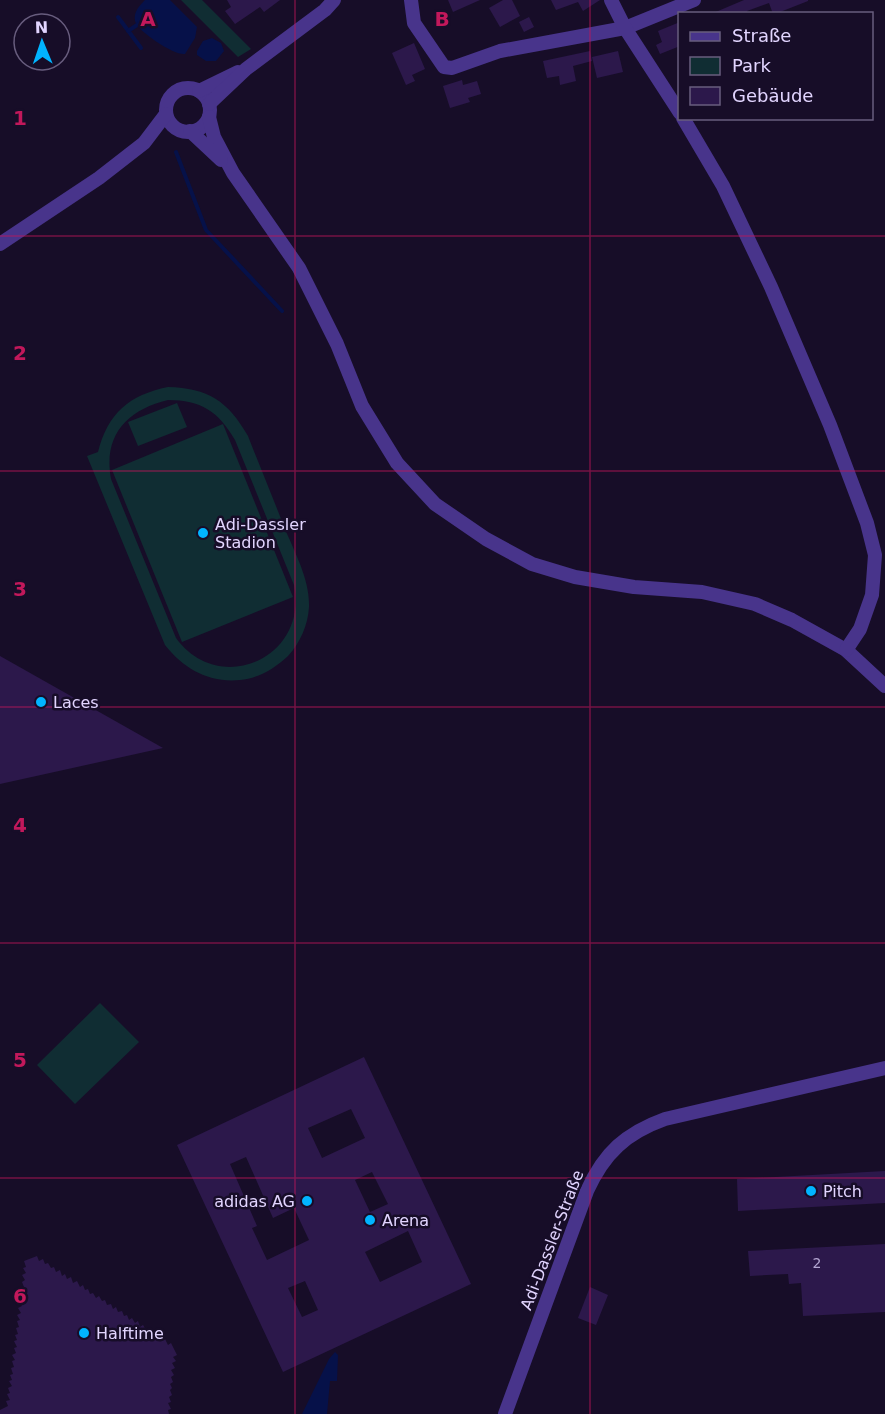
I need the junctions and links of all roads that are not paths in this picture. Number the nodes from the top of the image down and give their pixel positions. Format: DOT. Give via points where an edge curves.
graph roads {
  1 [pos="334,0"];
  2 [pos="411,0"];
  3 [pos="611,0"];
  4 [pos="694,0"];
  5 [pos="625,28"];
  6 [pos="246,69"];
  7 [pos="199,91"];
  8 [pos="678,110"];
  9 [pos="209,111"];
  10 [pos="166,114"];
  11 [pos="684,120"];
  12 [pos="184,130"];
  13 [pos="144,143"];
  14 [pos="233,172"];
  15 [pos="0,244"];
  16 [pos="846,650"];
  17 [pos="885,686"];
  18 [pos="885,1068"];
  19 [pos="505,1414"];
  1 -- 6 [label="street"];
  2 -- 5 [label="street" via="414,23 444,67 452,68 500,51"];
  3 -- 5 [label="street"];
  4 -- 5 [label="street"];
  5 -- 8 [label="street"];
  6 -- 7 [label="street"];
  6 -- 9 [label="street"];
  7 -- 9 [label="street" via="204,94"];
  7 -- 10 [label="street" via="178,90 168,100"];
  9 -- 12 [label="street" via="201,127"];
  9 -- 14 [label="street" via="214,137"];
  10 -- 12 [label="street"];
  10 -- 13 [label="street"];
  11 -- 16 [label="street" via="723,186 771,287 867,523 875,555 872,595 860,629"];
  12 -- 13 [label="street"];
  12 -- 14 [label="street" via="205,144"];
  13 -- 15 [label="street"];
  14 -- 16 [label="street" via="299,268 337,344 362,406 398,463 435,504 532,564 574,577 702,592 755,604"];
  16 -- 17 [label="street"];
  18 -- 19 [label="street, Adi-Dassler-Straße" via="665,1119 616,1146 602,1161 587,1191"];
}
